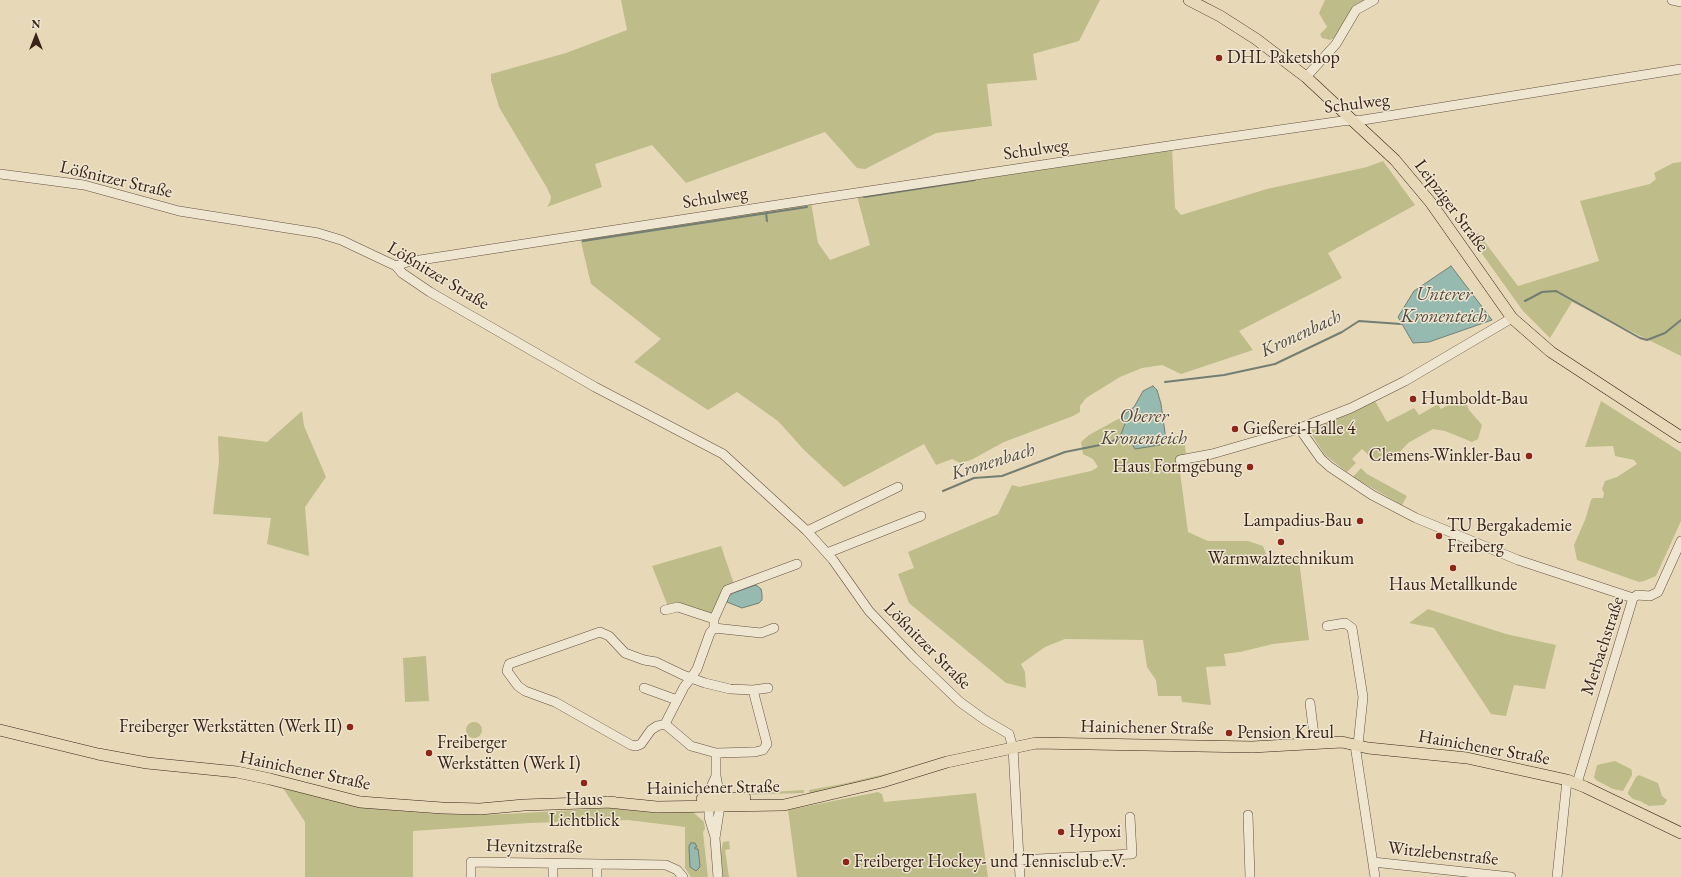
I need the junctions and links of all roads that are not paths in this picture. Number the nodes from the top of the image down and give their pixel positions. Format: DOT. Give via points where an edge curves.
graph roads {
  1 [pos="1189,0"];
  2 [pos="1374,0"];
  3 [pos="1672,0"];
  4 [pos="1681,2"];
  5 [pos="1681,69"];
  6 [pos="1306,77"];
  7 [pos="1351,121"];
  8 [pos="0,174"];
  9 [pos="396,266"];
  10 [pos="1512,318"];
  11 [pos="1299,428"];
  12 [pos="1681,437"];
  13 [pos="1180,460"];
  14 [pos="898,487"];
  15 [pos="921,516"];
  16 [pos="807,531"];
  17 [pos="1681,541"];
  18 [pos="827,553"];
  19 [pos="797,564"];
  20 [pos="1633,598"];
  21 [pos="665,610"];
  22 [pos="714,624"];
  23 [pos="1327,626"];
  24 [pos="774,628"];
  25 [pos="691,678"];
  26 [pos="644,688"];
  27 [pos="768,688"];
  28 [pos="753,690"];
  29 [pos="677,700"];
  30 [pos="1310,703"];
  31 [pos="664,724"];
  32 [pos="0,730"];
  33 [pos="1315,743"];
  34 [pos="1357,745"];
  35 [pos="1013,748"];
  36 [pos="716,753"];
  37 [pos="1572,782"];
  38 [pos="715,802"];
  39 [pos="1248,815"];
  40 [pos="1130,816"];
  41 [pos="1681,833"];
  42 [pos="1019,860"];
  43 [pos="1373,862"];
  44 [pos="553,864"];
  45 [pos="597,865"];
  46 [pos="471,877"];
  47 [pos="553,877"];
  48 [pos="597,877"];
  49 [pos="683,877"];
  50 [pos="718,877"];
  51 [pos="1020,877"];
  52 [pos="1250,877"];
  53 [pos="1375,877"];
  54 [pos="1511,877"];
  55 [pos="1557,877"];
  1 -- 6 [label="main road, Leipziger Straße" via="1256,39"];
  2 -- 6 [label="street" via="1356,10 1336,44"];
  3 -- 4 [label="street"];
  5 -- 7 [label="street, Schulweg"];
  6 -- 7 [label="main road, Leipziger Straße"];
  7 -- 9 [label="street, Schulweg" via="823,198 407,262"];
  7 -- 10 [label="main road, Leipziger Straße" via="1399,165 1431,203"];
  8 -- 9 [label="street, Lößnitzer Straße" via="84,185 179,210 318,233 341,240"];
  9 -- 16 [label="street, Lößnitzer Straße" via="430,292 595,387 723,454"];
  10 -- 11 [label="street" via="1406,381 1351,408"];
  10 -- 12 [label="main road, Leipziger Straße" via="1551,352"];
  11 -- 13 [label="street" via="1212,454"];
  11 -- 20 [label="street" via="1320,459 1330,467 1372,495 1416,518 1518,560"];
  14 -- 16 [label="street"];
  15 -- 18 [label="street"];
  16 -- 18 [label="street, Lößnitzer Straße"];
  17 -- 20 [label="street, Merbachstraße" via="1658,592 1650,596 1637,595"];
  18 -- 35 [label="street, Lößnitzer Straße" via="869,612 960,702 1009,734"];
  19 -- 22 [label="street" via="727,590"];
  20 -- 37 [label="street, Merbachstraße"];
  21 -- 22 [label="street" via="678,607"];
  22 -- 24 [label="street" via="762,633"];
  22 -- 25 [label="street"];
  23 -- 34 [label="street" via="1345,623 1352,628 1363,697"];
  25 -- 28 [label="street" via="730,689"];
  25 -- 29 [label="street"];
  25 -- 31 [label="street" via="656,662 625,653 609,636 600,632 509,664 507,670 525,692 555,702 631,745 641,744 651,730"];
  26 -- 29 [label="street"];
  27 -- 28 [label="street"];
  28 -- 36 [label="street" via="767,744 763,750 755,752"];
  29 -- 31 [label="street"];
  30 -- 33 [label="street"];
  31 -- 36 [label="street" via="692,746"];
  32 -- 38 [label="main road, Hainichener Straße" via="98,754 237,772 378,804 480,809 607,802"];
  33 -- 34 [label="main road, Hainichener Straße" via="1342,742"];
  33 -- 35 [label="main road, Hainichener Straße" via="1242,747 1050,742"];
  34 -- 37 [label="main road, Hainichener Straße" via="1467,758"];
  34 -- 43 [label="street"];
  35 -- 38 [label="main road, Hainichener Straße" via="947,762 882,782 820,796"];
  35 -- 42 [label="street"];
  36 -- 38 [label="street"];
  37 -- 41 [label="main road, Hainichener Straße"];
  37 -- 55 [label="street, Merbachstraße"];
  38 -- 50 [label="street"];
  39 -- 52 [label="street"];
  40 -- 42 [label="street" via="1132,854"];
  42 -- 51 [label="street"];
  43 -- 53 [label="street"];
  43 -- 54 [label="street, Witzlebenstraße"];
  44 -- 45 [label="street, Heynitzstraße"];
  44 -- 46 [label="street, Heynitzstraße" via="471,862"];
  44 -- 47 [label="street"];
  45 -- 48 [label="street, Heynitzstraße"];
  45 -- 49 [label="street, Heynitzstraße" via="666,865 677,870"];
}
